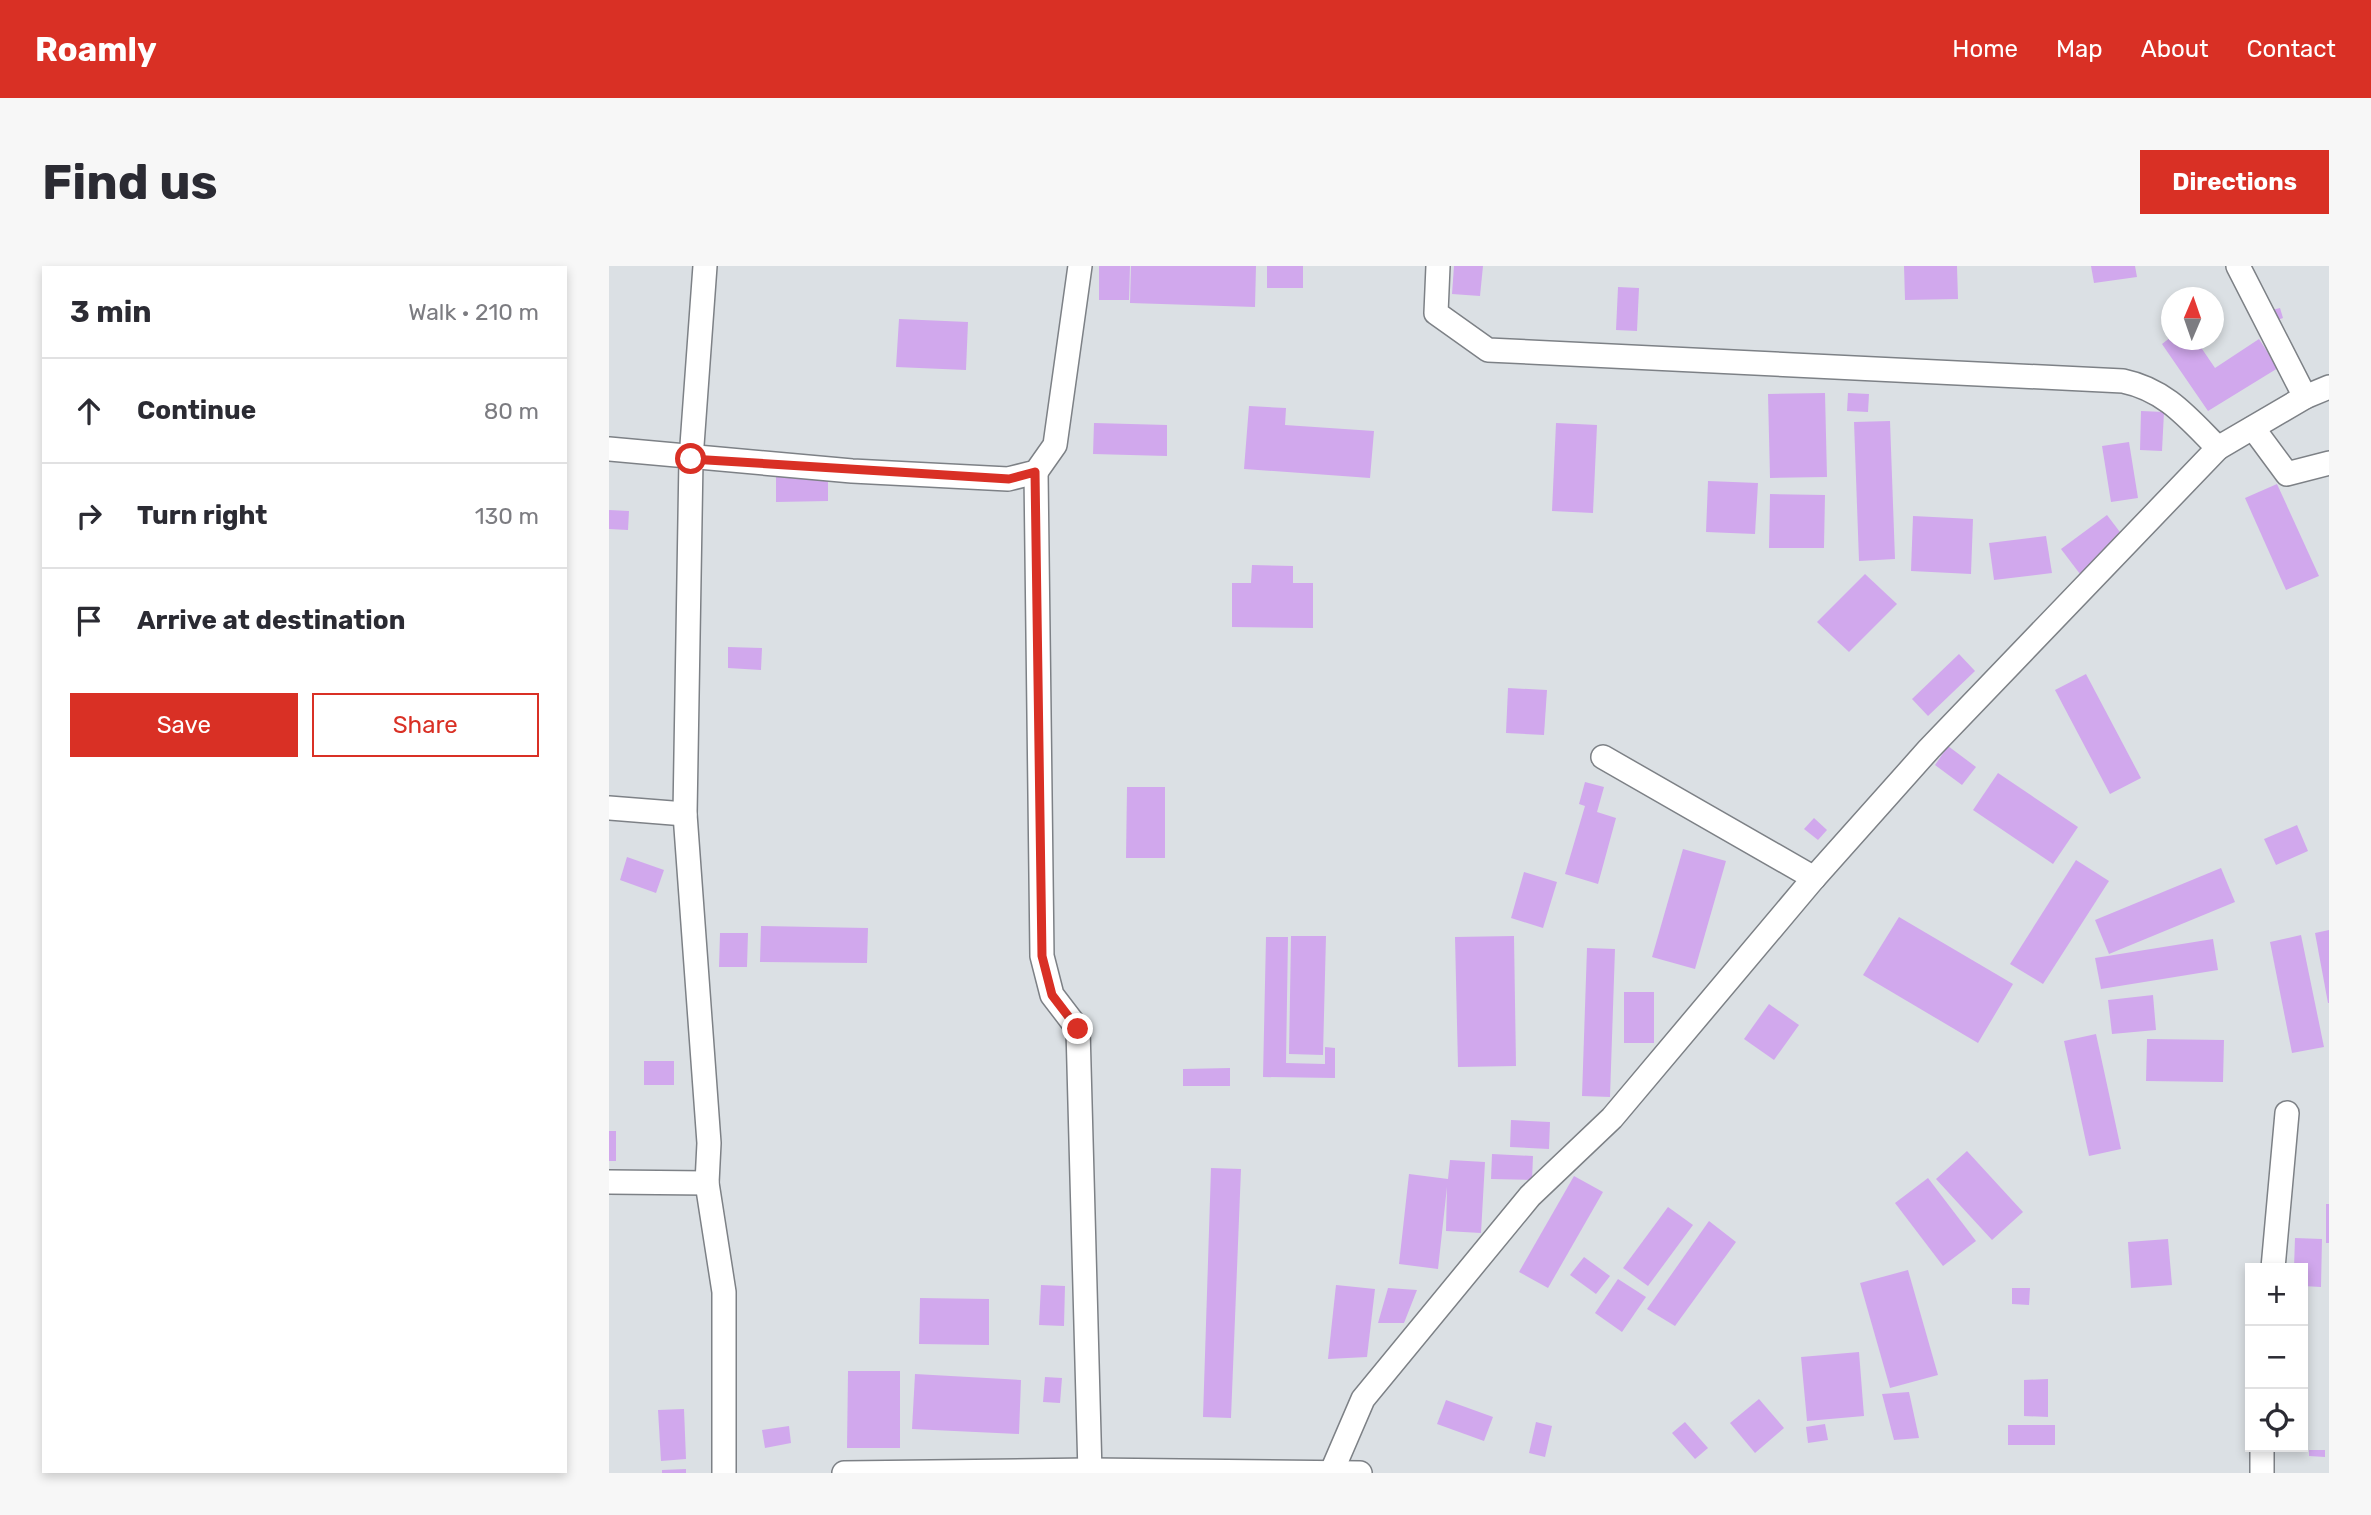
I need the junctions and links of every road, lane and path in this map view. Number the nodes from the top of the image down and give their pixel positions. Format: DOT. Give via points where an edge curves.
graph roads {
  1 [pos="705,266"];
  2 [pos="1080,266"];
  3 [pos="1438,266"];
  4 [pos="2238,266"];
  5 [pos="2329,387"];
  6 [pos="2305,397"];
  7 [pos="2253,428"];
  8 [pos="609,449"];
  9 [pos="2218,449"];
  10 [pos="691,459"];
  11 [pos="2329,463"];
  12 [pos="1035,472"];
  13 [pos="1604,757"];
  14 [pos="609,808"];
  15 [pos="685,814"];
  16 [pos="1814,878"];
  17 [pos="2287,1114"];
  18 [pos="609,1182"];
  19 [pos="707,1183"];
  20 [pos="2273,1263"];
  21 [pos="2262,1452"];
  22 [pos="1090,1471"];
  23 [pos="1332,1471"];
  24 [pos="724,1473"];
  25 [pos="844,1473"];
  26 [pos="1360,1473"];
  27 [pos="2262,1473"];
  1 -- 10 [label="street"];
  2 -- 12 [label="street" via="1055,445"];
  3 -- 9 [label="street" via="1436,313 1488,350 2123,382 2147,386 2175,405"];
  4 -- 6 [label="street"];
  5 -- 6 [label="street"];
  6 -- 7 [label="street"];
  7 -- 9 [label="street"];
  7 -- 11 [label="street" via="2287,474"];
  8 -- 10 [label="street"];
  9 -- 16 [label="street" via="1929,749"];
  10 -- 12 [label="street" via="1009,479"];
  10 -- 15 [label="street"];
  12 -- 22 [label="street" via="1042,956 1052,995 1078,1029"];
  13 -- 16 [label="street"];
  14 -- 15 [label="street"];
  15 -- 19 [label="street" via="709,1143"];
  16 -- 23 [label="street" via="1612,1118 1530,1196 1363,1399"];
  17 -- 20 [label="street"];
  18 -- 19 [label="street"];
  19 -- 24 [label="street" via="724,1292"];
  21 -- 27 [label="street"];
  22 -- 23 [label="street"];
  22 -- 25 [label="street"];
  23 -- 26 [label="street"];
}
